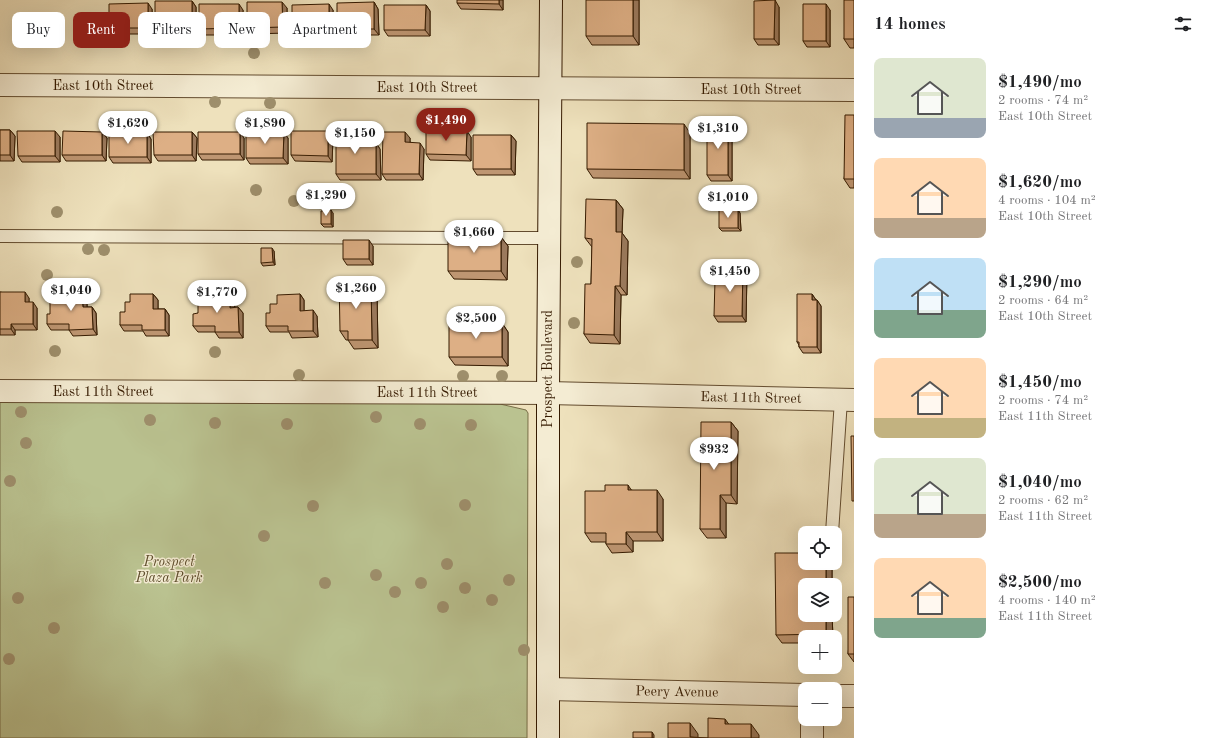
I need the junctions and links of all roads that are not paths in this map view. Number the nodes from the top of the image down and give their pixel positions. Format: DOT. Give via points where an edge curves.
graph roads {
  1 [pos="551,0"];
  2 [pos="0,85"];
  3 [pos="551,88"];
  4 [pos="854,90"];
  5 [pos="0,236"];
  6 [pos="550,238"];
  7 [pos="0,391"];
  8 [pos="548,394"];
  9 [pos="848,400"];
  10 [pos="833,526"];
  11 [pos="548,690"];
  12 [pos="798,695"];
  13 [pos="842,696"];
  14 [pos="854,696"];
  15 [pos="812,726"];
  16 [pos="548,738"];
  17 [pos="812,738"];
  1 -- 3 [label="street, Prospect Boulevard"];
  2 -- 3 [label="street, East 10th Street"];
  3 -- 4 [label="street, East 10th Street"];
  3 -- 6 [label="street, Prospect Boulevard"];
  5 -- 6 [label="lane"];
  6 -- 8 [label="street, Prospect Boulevard"];
  7 -- 8 [label="street, East 11th Street"];
  8 -- 9 [label="street, East 11th Street"];
  8 -- 11 [label="street, Prospect Boulevard"];
  9 -- 10 [label="lane"];
  11 -- 12 [label="street, Peery Avenue"];
  11 -- 16 [label="street, Prospect Boulevard"];
  13 -- 14 [label="street"];
  15 -- 17 [label="street"];
}
